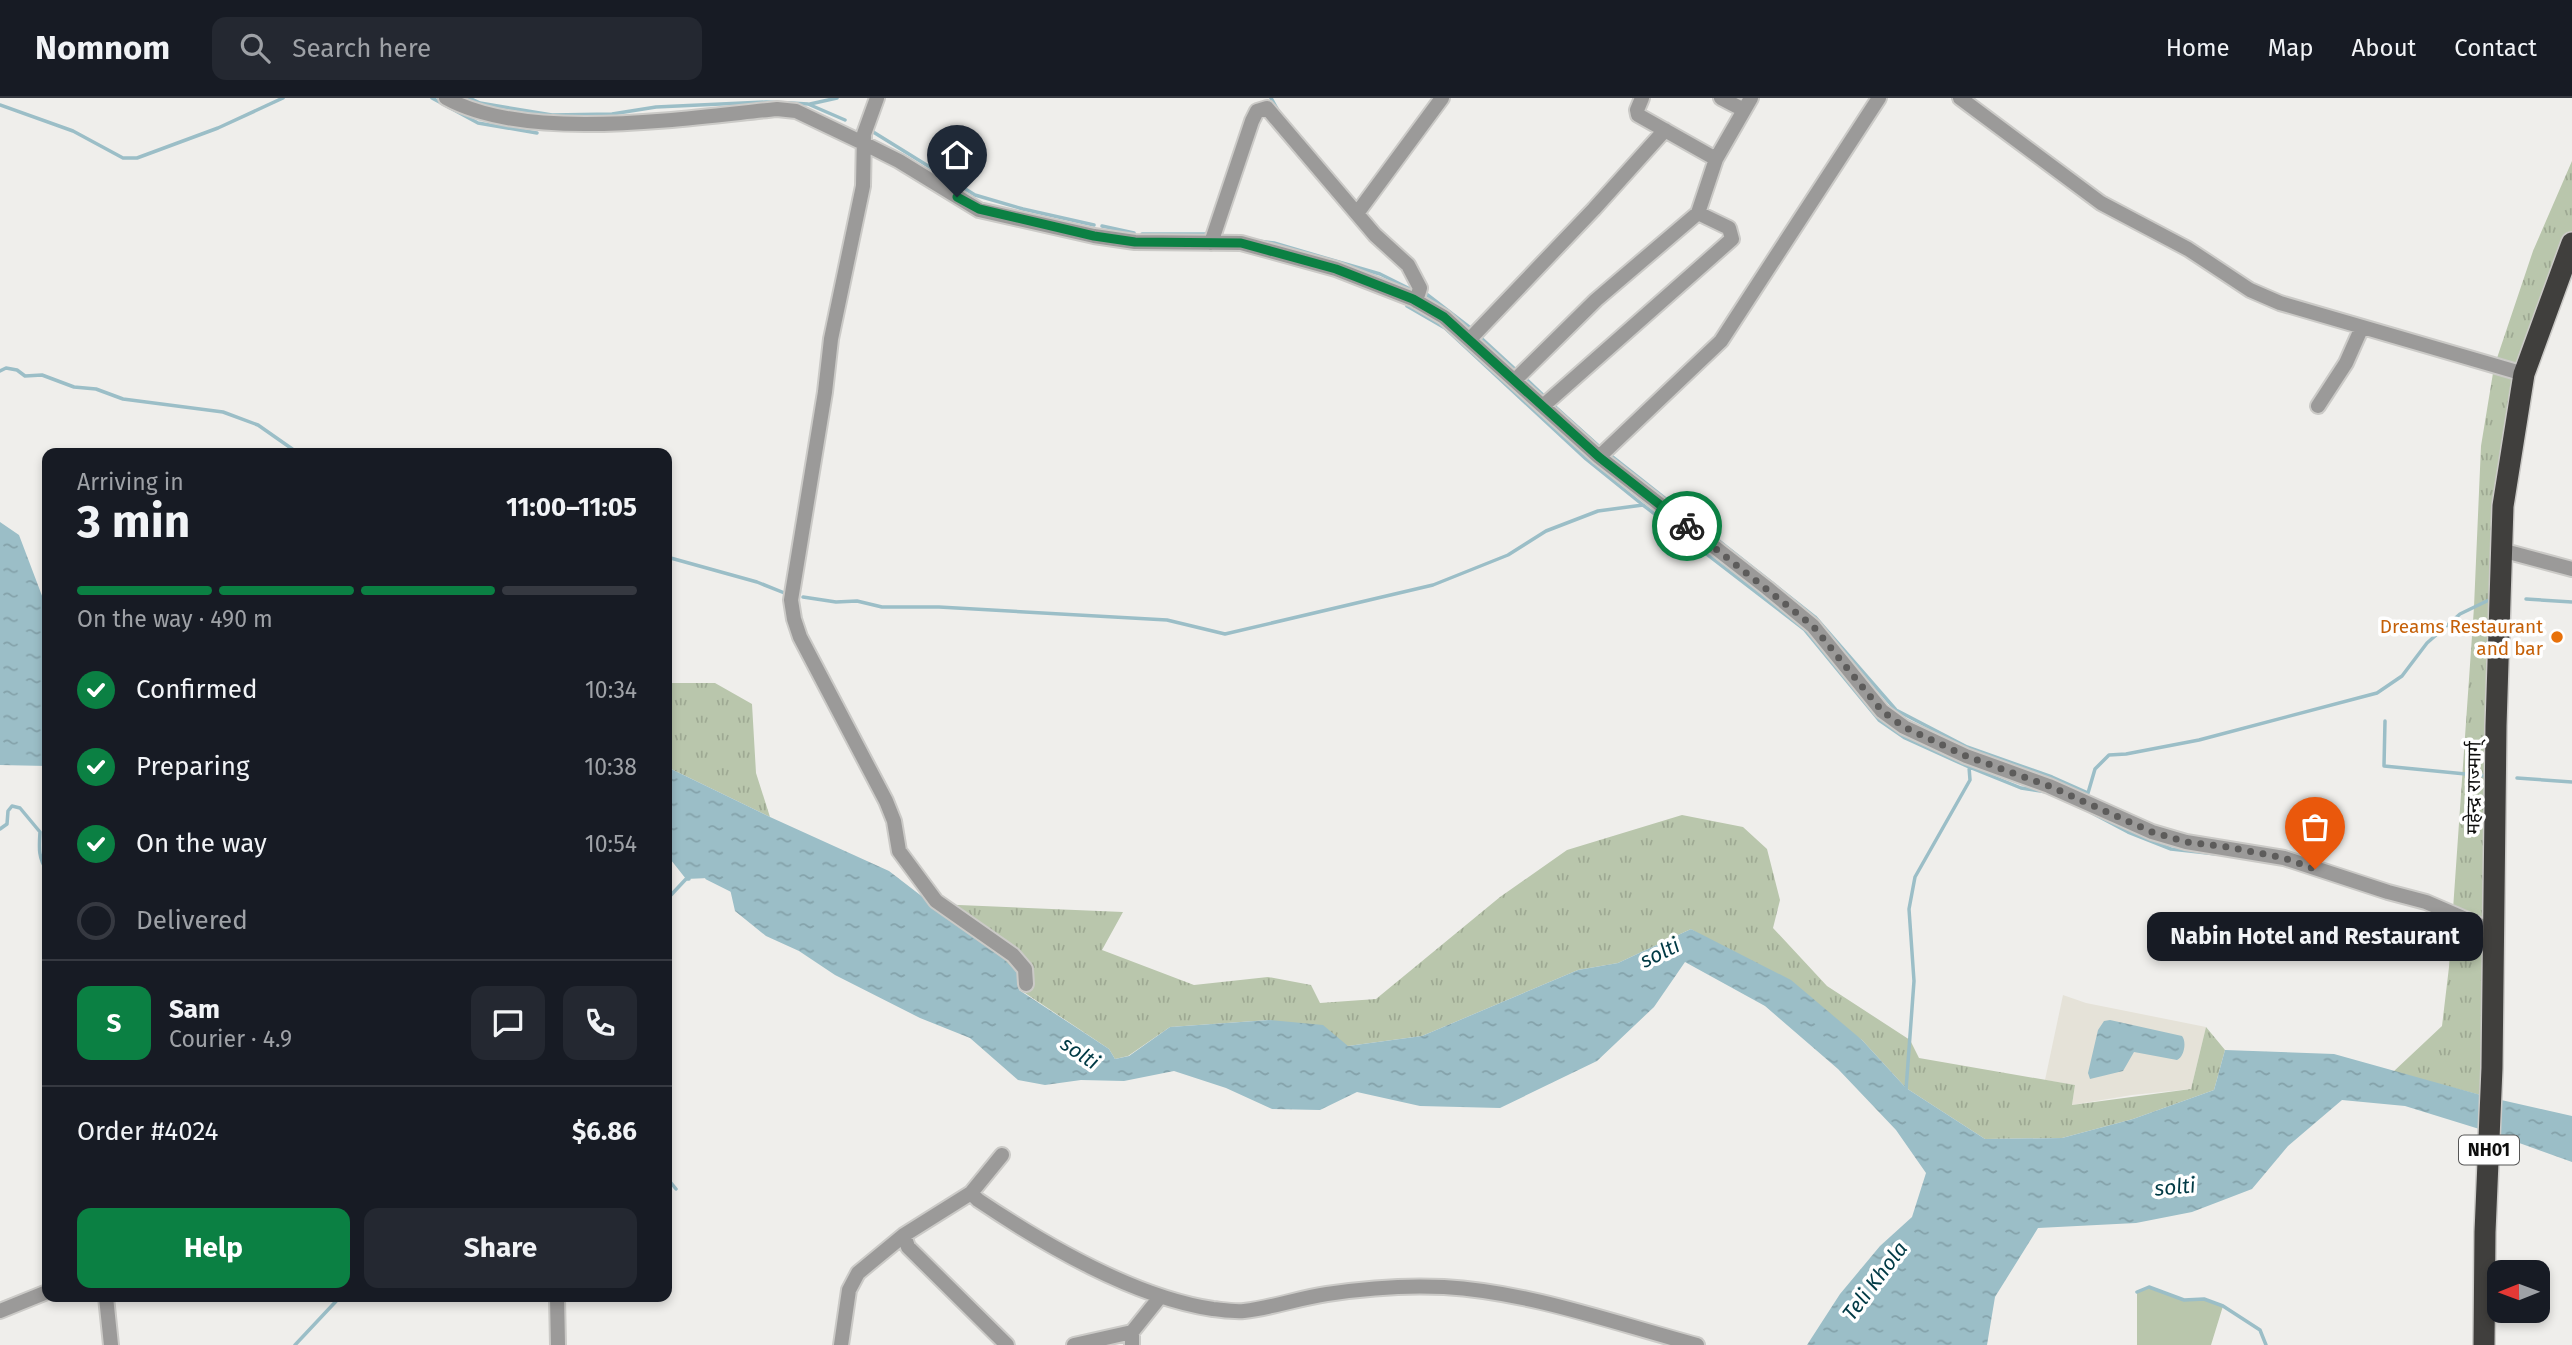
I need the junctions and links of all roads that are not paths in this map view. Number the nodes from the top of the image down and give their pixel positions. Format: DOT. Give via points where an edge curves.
graph roads {
  1 [pos="446,98"];
  2 [pos="877,98"];
  3 [pos="1442,98"];
  4 [pos="1642,98"];
  5 [pos="1721,98"];
  6 [pos="1879,98"];
  7 [pos="1961,98"];
  8 [pos="1748,104"];
  9 [pos="1665,130"];
  10 [pos="863,143"];
  11 [pos="1716,159"];
  12 [pos="1358,212"];
  13 [pos="1698,213"];
  14 [pos="1211,243"];
  15 [pos="2572,243"];
  16 [pos="1416,300"];
  17 [pos="2362,327"];
  18 [pos="1470,339"];
  19 [pos="2524,373"];
  20 [pos="1515,380"];
  21 [pos="1543,406"];
  22 [pos="2319,406"];
  23 [pos="1599,457"];
  24 [pos="2501,550"];
  25 [pos="2572,569"];
  26 [pos="2493,930"];
  27 [pos="1026,984"];
  28 [pos="1002,1155"];
  29 [pos="971,1193"];
  30 [pos="904,1235"];
  31 [pos="42,1294"];
  32 [pos="1160,1297"];
  33 [pos="107,1302"];
  34 [pos="557,1302"];
  35 [pos="0,1311"];
  36 [pos="1132,1338"];
  37 [pos="111,1345"];
  38 [pos="558,1345"];
  39 [pos="841,1345"];
  40 [pos="1007,1345"];
  41 [pos="1074,1345"];
  42 [pos="1698,1345"];
  43 [pos="2484,1345"];
  1 -- 10 [label="street" via="476,112 533,122 617,123 796,111"];
  2 -- 10 [label="street"];
  3 -- 12 [label="street"];
  4 -- 9 [label="street" via="1638,115"];
  5 -- 8 [label="street"];
  6 -- 23 [label="street" via="1721,341"];
  7 -- 17 [label="street" via="2101,203 2188,249 2250,290"];
  8 -- 11 [label="street"];
  9 -- 11 [label="street"];
  9 -- 18 [label="street"];
  10 -- 14 [label="street" via="979,209 1094,236 1135,242"];
  10 -- 27 [label="street" via="863,186 831,339 791,600 793,619 886,801 899,850 936,901 1013,955 1025,969"];
  11 -- 13 [label="street"];
  12 -- 14 [label="street" via="1267,108 1260,108"];
  12 -- 16 [label="street" via="1408,265 1420,288"];
  13 -- 20 [label="street" via="1596,300"];
  13 -- 21 [label="street" via="1729,229 1732,239"];
  14 -- 16 [label="street" via="1241,243 1336,269"];
  15 -- 19 [label="highway, महेन्द्र राज्मार्ग् / NH01"];
  16 -- 18 [label="street"];
  17 -- 19 [label="street"];
  17 -- 22 [label="street"];
  18 -- 20 [label="street"];
  19 -- 24 [label="highway, महेन्द्र राज्मार्ग् / NH01" via="2503,506"];
  20 -- 21 [label="street"];
  21 -- 23 [label="street"];
  23 -- 26 [label="street" via="1813,626 1882,711 1904,727 2152,832 2284,858 2426,902"];
  24 -- 25 [label="street"];
  24 -- 26 [label="highway, महेन्द्र राज्मार्ग् / NH01"];
  26 -- 43 [label="highway, महेन्द्र राज्मार्ग् / NH01"];
  28 -- 29 [label="street"];
  29 -- 30 [label="street"];
  29 -- 32 [label="street" via="1057,1251"];
  30 -- 39 [label="street" via="853,1281"];
  30 -- 40 [label="street" via="908,1247"];
  31 -- 35 [label="street"];
  32 -- 36 [label="street"];
  32 -- 42 [label="street" via="1241,1312 1326,1294 1402,1285 1447,1287 1547,1304"];
  33 -- 37 [label="street"];
  34 -- 38 [label="street"];
  36 -- 41 [label="street"];
}
